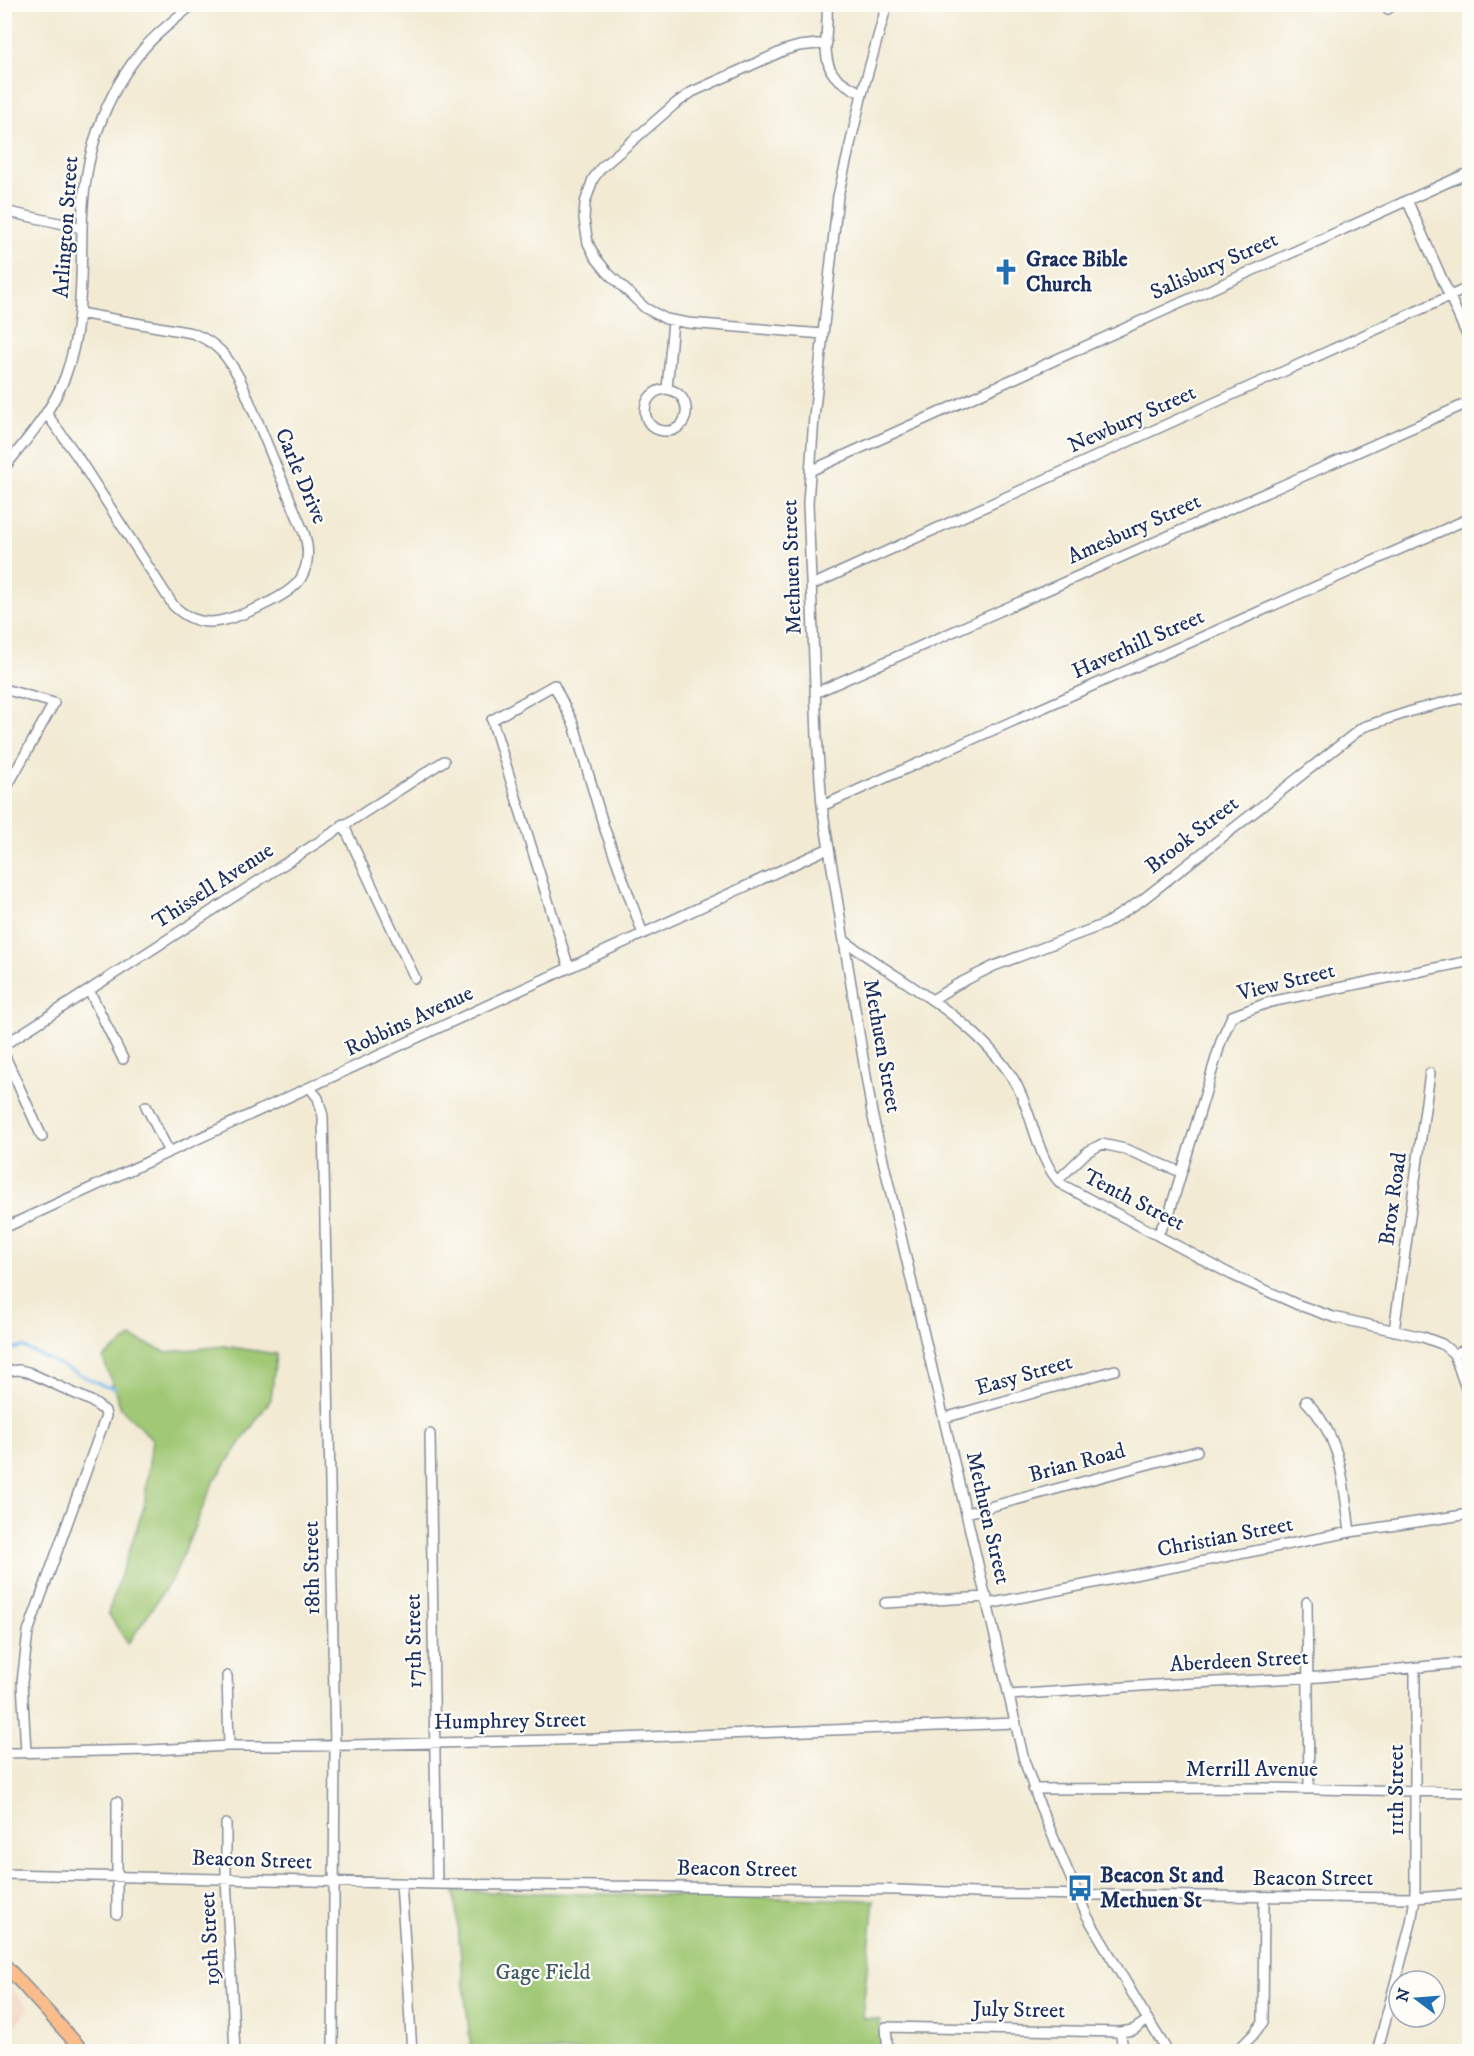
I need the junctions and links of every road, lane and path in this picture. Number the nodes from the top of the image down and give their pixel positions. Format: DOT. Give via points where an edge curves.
graph roads {
  1 [pos="193,4"];
  2 [pos="827,4"];
  3 [pos="887,4"];
  4 [pos="826,43"];
  5 [pos="862,94"];
  6 [pos="1470,172"];
  7 [pos="1407,200"];
  8 [pos="4,211"];
  9 [pos="82,228"];
  10 [pos="1470,287"];
  11 [pos="1449,297"];
  12 [pos="79,313"];
  13 [pos="673,321"];
  14 [pos="823,334"];
  15 [pos="1470,342"];
  16 [pos="667,389"];
  17 [pos="1470,402"];
  18 [pos="46,413"];
  19 [pos="4,468"];
  20 [pos="810,471"];
  21 [pos="1470,518"];
  22 [pos="812,585"];
  23 [pos="4,689"];
  24 [pos="815,693"];
  25 [pos="1470,696"];
  26 [pos="444,761"];
  27 [pos="4,792"];
  28 [pos="822,806"];
  29 [pos="344,824"];
  30 [pos="829,848"];
  31 [pos="643,934"];
  32 [pos="844,941"];
  33 [pos="1470,961"];
  34 [pos="569,968"];
  35 [pos="415,978"];
  36 [pos="89,990"];
  37 [pos="932,1000"];
  38 [pos="4,1045"];
  39 [pos="4,1054"];
  40 [pos="123,1059"];
  41 [pos="1430,1073"];
  42 [pos="310,1088"];
  43 [pos="146,1106"];
  44 [pos="42,1137"];
  45 [pos="169,1152"];
  46 [pos="1182,1172"];
  47 [pos="1058,1180"];
  48 [pos="4,1228"];
  49 [pos="1158,1234"];
  50 [pos="1394,1331"];
  51 [pos="1470,1348"];
  52 [pos="1454,1354"];
  53 [pos="1115,1370"];
  54 [pos="4,1371"];
  55 [pos="1470,1400"];
  56 [pos="1306,1401"];
  57 [pos="944,1418"];
  58 [pos="430,1434"];
  59 [pos="1197,1451"];
  60 [pos="967,1513"];
  61 [pos="1470,1514"];
  62 [pos="1350,1532"];
  63 [pos="987,1600"];
  64 [pos="1307,1602"];
  65 [pos="885,1604"];
  66 [pos="1470,1662"];
  67 [pos="1415,1669"];
  68 [pos="227,1676"];
  69 [pos="1308,1678"];
  70 [pos="1009,1695"];
  71 [pos="1016,1723"];
  72 [pos="435,1742"];
  73 [pos="229,1746"];
  74 [pos="335,1746"];
  75 [pos="26,1752"];
  76 [pos="4,1753"];
  77 [pos="1034,1789"];
  78 [pos="1310,1789"];
  79 [pos="1416,1792"];
  80 [pos="1470,1792"];
  81 [pos="117,1802"];
  82 [pos="226,1824"];
  83 [pos="4,1874"];
  84 [pos="117,1876"];
  85 [pos="226,1879"];
  86 [pos="333,1882"];
  87 [pos="401,1883"];
  88 [pos="437,1884"];
  89 [pos="1470,1894"];
  90 [pos="1078,1895"];
  91 [pos="1264,1897"];
  92 [pos="1414,1898"];
  93 [pos="117,1914"];
  94 [pos="4,1964"];
  95 [pos="1148,2020"];
  96 [pos="1120,2032"];
  97 [pos="84,2052"];
  98 [pos="235,2052"];
  99 [pos="333,2052"];
  100 [pos="412,2052"];
  101 [pos="888,2052"];
  102 [pos="1124,2052"];
  103 [pos="1168,2052"];
  104 [pos="1236,2052"];
  105 [pos="1377,2052"];
  1 -- 9 [label="street, Arlington Street" via="146,46 103,114 90,154"];
  2 -- 4 [label="street"];
  3 -- 5 [label="street, Methuen Street"];
  4 -- 5 [label="street" via="833,74"];
  4 -- 13 [label="street" via="785,50 692,92 606,162 593,180 584,219 595,257 645,308"];
  5 -- 14 [label="street, Methuen Street" via="838,196"];
  6 -- 7 [label="street, Salisbury Street"];
  7 -- 11 [label="street"];
  7 -- 20 [label="street, Salisbury Street"];
  8 -- 9 [label="street"];
  9 -- 12 [label="street, Arlington Street"];
  10 -- 11 [label="street, Newbury Street"];
  11 -- 15 [label="street"];
  11 -- 22 [label="street, Newbury Street"];
  12 -- 18 [label="street, Arlington Street" via="65,378"];
  12 -- 18 [label="street, Carle Drive" via="192,333 206,338 229,360 304,533 308,547 302,577 282,597 227,619 210,622 183,614 172,605"];
  13 -- 14 [label="street"];
  13 -- 16 [label="street"];
  14 -- 20 [label="street, Methuen Street"];
  16 -- 16 [label="street" via="680,394 687,411 678,427 665,431 650,423 645,406 651,395"];
  17 -- 24 [label="street, Amesbury Street"];
  18 -- 19 [label="street, Arlington Street"];
  20 -- 22 [label="street, Methuen Street"];
  21 -- 28 [label="street, Haverhill Street"];
  22 -- 24 [label="street, Methuen Street"];
  23 -- 27 [label="street" via="54,703"];
  24 -- 28 [label="street, Methuen Street"];
  25 -- 37 [label="street, Brook Street" via="1363,727 1116,917 994,966"];
  26 -- 29 [label="street, Thissell Avenue"];
  28 -- 30 [label="street, Methuen Street"];
  29 -- 35 [label="street"];
  29 -- 36 [label="street, Thissell Avenue"];
  30 -- 31 [label="street, Robbins Avenue"];
  30 -- 32 [label="street, Methuen Street"];
  31 -- 34 [label="street, Robbins Avenue"];
  31 -- 34 [label="street" via="604,827 574,725 554,685 492,720"];
  32 -- 37 [label="street, Tenth Street"];
  32 -- 57 [label="street, Methuen Street" via="872,1113"];
  33 -- 46 [label="street, View Street" via="1270,1002 1232,1016"];
  34 -- 42 [label="street, Robbins Avenue"];
  36 -- 38 [label="street, Thissell Avenue"];
  36 -- 40 [label="street"];
  37 -- 47 [label="street, Tenth Street" via="983,1041 1013,1079 1048,1166"];
  39 -- 44 [label="street"];
  41 -- 50 [label="street, Brox Road"];
  42 -- 45 [label="street, Robbins Avenue"];
  42 -- 74 [label="street, 18th Street" via="318,1098 322,1116"];
  43 -- 45 [label="street"];
  45 -- 48 [label="street, Robbins Avenue"];
  46 -- 47 [label="street" via="1111,1144 1087,1152"];
  46 -- 49 [label="street, View Street"];
  47 -- 49 [label="street, Tenth Street"];
  49 -- 50 [label="street, Tenth Street" via="1232,1275 1296,1304"];
  50 -- 52 [label="street, Tenth Street" via="1434,1340"];
  51 -- 52 [label="street"];
  52 -- 55 [label="street"];
  53 -- 57 [label="street, Easy Street"];
  54 -- 75 [label="street" via="28,1372 92,1401 106,1416 28,1632 22,1682"];
  56 -- 62 [label="street" via="1325,1424 1335,1446"];
  57 -- 60 [label="street, Methuen Street"];
  58 -- 72 [label="street, 17th Street"];
  59 -- 60 [label="street, Brian Road"];
  60 -- 63 [label="street, Methuen Street"];
  61 -- 62 [label="street, Christian Street"];
  62 -- 63 [label="street, Christian Street"];
  63 -- 65 [label="street, Christian Street"];
  63 -- 70 [label="street, Methuen Street"];
  64 -- 69 [label="street"];
  66 -- 67 [label="street, Aberdeen Street"];
  67 -- 69 [label="street, Aberdeen Street"];
  67 -- 79 [label="street, 11th Street"];
  68 -- 73 [label="street"];
  69 -- 70 [label="street, Aberdeen Street"];
  69 -- 78 [label="street"];
  70 -- 71 [label="street, Methuen Street"];
  71 -- 72 [label="street, Humphrey Street"];
  71 -- 77 [label="street, Methuen Street"];
  72 -- 74 [label="street, Humphrey Street"];
  72 -- 88 [label="street, 17th Street"];
  73 -- 74 [label="street, Humphrey Street"];
  73 -- 75 [label="street, Humphrey Street"];
  74 -- 86 [label="street, 18th Street"];
  75 -- 76 [label="street, Humphrey Street"];
  77 -- 78 [label="street, Merrill Avenue"];
  77 -- 90 [label="street, Methuen Street"];
  78 -- 79 [label="street, Merrill Avenue"];
  79 -- 80 [label="street, Merrill Avenue"];
  79 -- 92 [label="street, 11th Street"];
  81 -- 84 [label="street"];
  82 -- 85 [label="street, 19th Street"];
  83 -- 84 [label="street, Beacon Street"];
  84 -- 85 [label="street, Beacon Street"];
  84 -- 93 [label="street"];
  85 -- 86 [label="street, Beacon Street"];
  85 -- 98 [label="street, 19th Street"];
  86 -- 87 [label="street, Beacon Street"];
  86 -- 99 [label="street, 18th Street"];
  87 -- 88 [label="street, Beacon Street"];
  87 -- 100 [label="street"];
  88 -- 90 [label="street, Beacon Street"];
  89 -- 92 [label="street, Beacon Street"];
  90 -- 91 [label="street, Beacon Street"];
  90 -- 95 [label="street, Methuen Street"];
  91 -- 92 [label="street, Beacon Street"];
  91 -- 104 [label="street" via="1263,2022"];
  92 -- 105 [label="street, 11th Street"];
  94 -- 97 [label="main road"];
  95 -- 96 [label="street, July Street" via="1133,2030"];
  95 -- 103 [label="street, Methuen Street"];
  96 -- 101 [label="street, July Street" via="886,2027"];
  96 -- 102 [label="street"];
}
